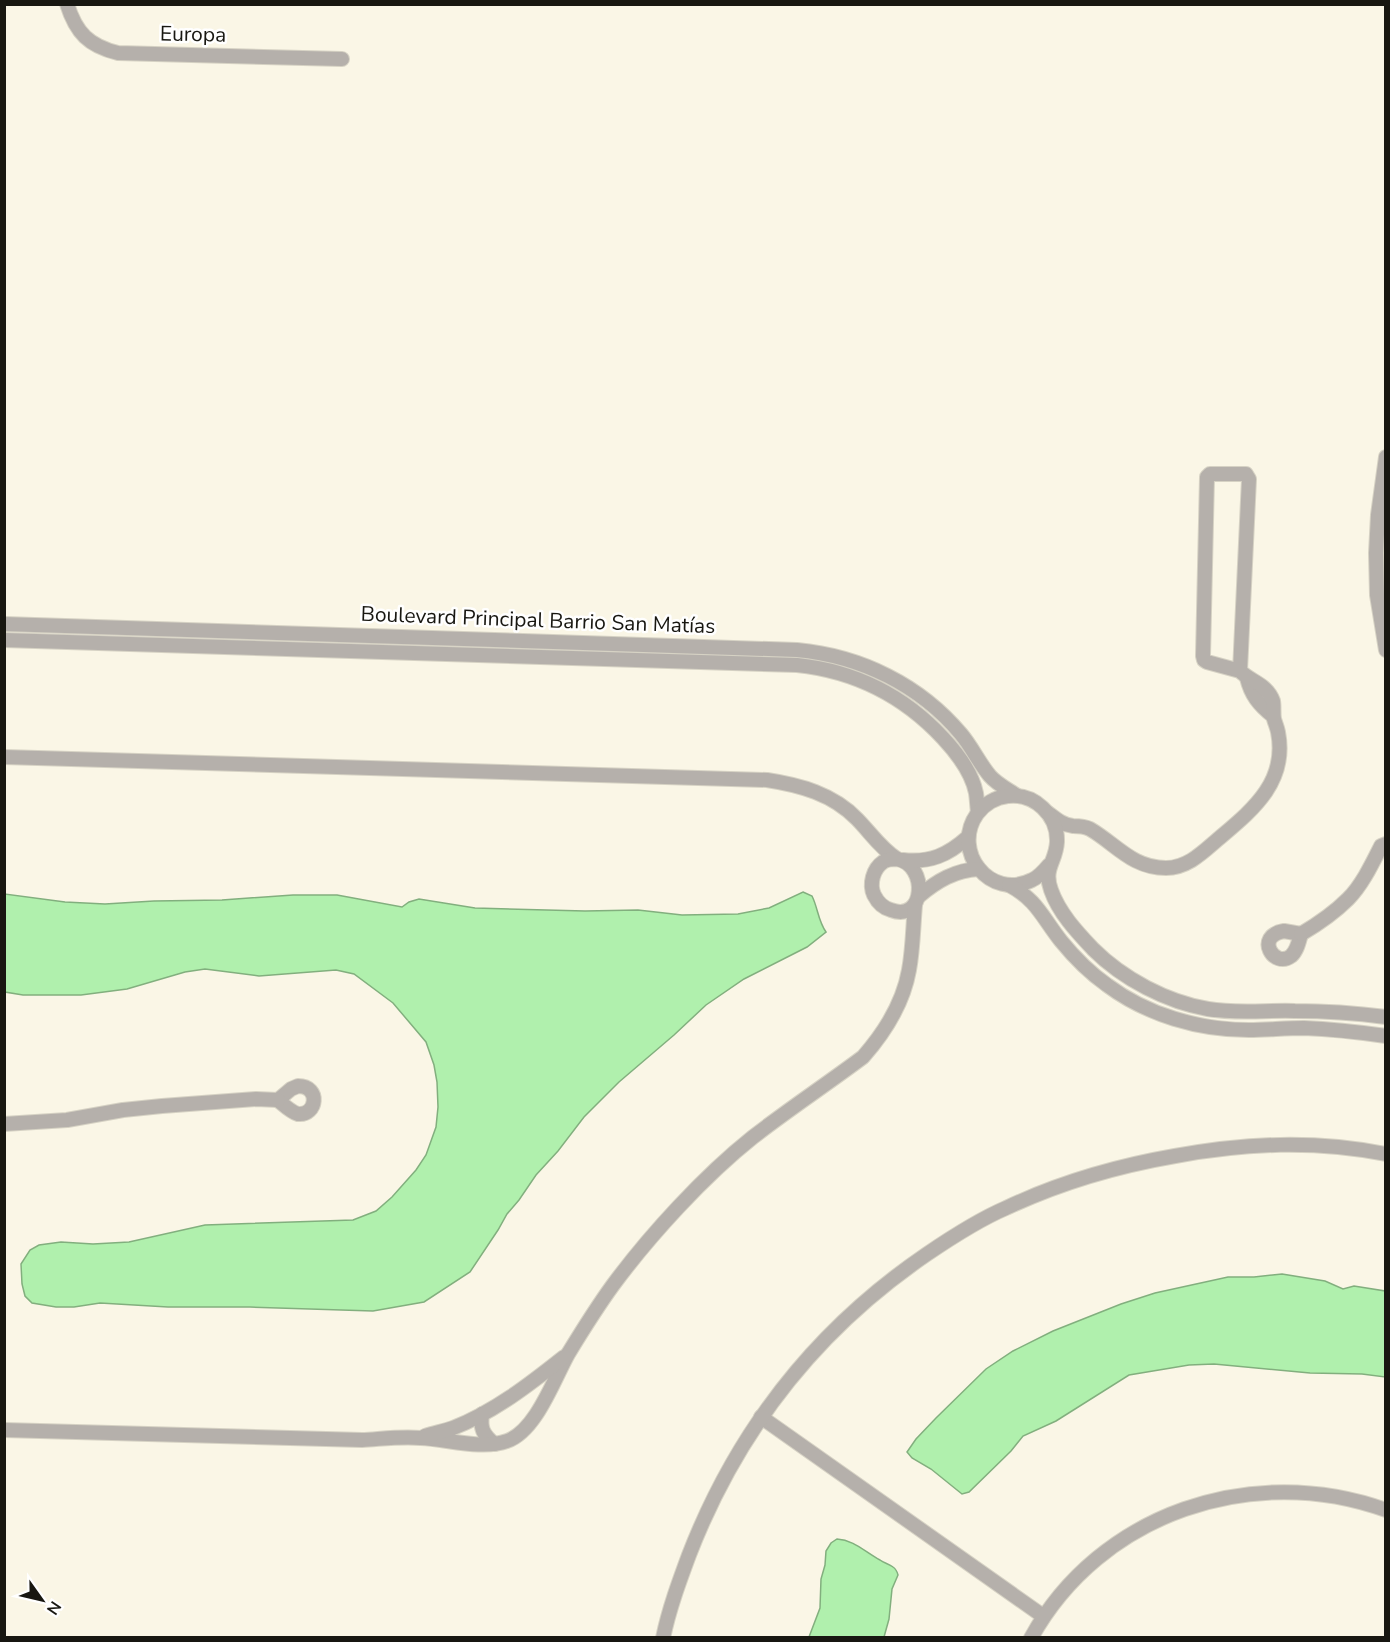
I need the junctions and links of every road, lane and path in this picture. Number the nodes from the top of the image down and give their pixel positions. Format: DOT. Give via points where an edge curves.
graph roads {
  1 [pos="67,4"];
  2 [pos="342,59"];
  3 [pos="1386,457"];
  4 [pos="4,624"];
  5 [pos="4,640"];
  6 [pos="1386,650"];
  7 [pos="1244,674"];
  8 [pos="4,757"];
  9 [pos="1016,795"];
  10 [pos="978,812"];
  11 [pos="1048,813"];
  12 [pos="1072,826"];
  13 [pos="968,837"];
  14 [pos="876,841"];
  15 [pos="1384,842"];
  16 [pos="1057,843"];
  17 [pos="900,860"];
  18 [pos="1049,865"];
  19 [pos="979,869"];
  20 [pos="874,873"];
  21 [pos="1009,885"];
  22 [pos="917,900"];
  23 [pos="886,909"];
  24 [pos="1301,934"];
  25 [pos="912,938"];
  26 [pos="1386,1017"];
  27 [pos="1386,1036"];
  28 [pos="278,1100"];
  29 [pos="4,1124"];
  30 [pos="1386,1154"];
  31 [pos="568,1354"];
  32 [pos="482,1414"];
  33 [pos="761,1417"];
  34 [pos="4,1430"];
  35 [pos="420,1437"];
  36 [pos="494,1444"];
  37 [pos="1386,1510"];
  38 [pos="1043,1616"];
  39 [pos="663,1638"];
  40 [pos="1031,1638"];
  1 -- 2 [label="street, Europa" via="73,21 87,40 118,53"];
  3 -- 6 [label="street" via="1377,553 1377,595"];
  4 -- 9 [label="street, Boulevard Principal Barrio San Matías" via="818,652 868,666 924,699 955,727 989,775"];
  5 -- 10 [label="street, Boulevard Principal Barrio San Matías" via="822,667 862,680 921,716 962,762 976,792"];
  7 -- 7 [label="street" via="1249,479 1246,474 1210,474 1203,656 1207,662"];
  7 -- 12 [label="street" via="1250,691 1273,716 1278,731 1276,773 1252,810 1194,860 1165,868 1141,863 1084,826"];
  8 -- 14 [label="street" via="767,780 803,787 839,804"];
  9 -- 10 [label="street" via="995,799"];
  9 -- 11 [label="street" via="1034,801"];
  10 -- 13 [label="street"];
  11 -- 12 [label="street"];
  11 -- 16 [label="street"];
  12 -- 16 [label="street"];
  13 -- 17 [label="street" via="929,860"];
  13 -- 19 [label="street"];
  14 -- 17 [label="street"];
  14 -- 20 [label="street"];
  15 -- 24 [label="street" via="1350,898"];
  16 -- 18 [label="street"];
  17 -- 20 [label="street" via="885,860"];
  17 -- 22 [label="street" via="916,874"];
  18 -- 21 [label="street" via="1032,880"];
  18 -- 26 [label="street" via="1051,892 1079,934 1115,968 1161,995 1209,1009"];
  19 -- 21 [label="street"];
  19 -- 22 [label="street" via="945,878"];
  20 -- 23 [label="street" via="873,892"];
  21 -- 27 [label="street" via="1033,901 1062,942 1094,975 1158,1013 1217,1028 1334,1029"];
  22 -- 23 [label="street" via="907,911"];
  22 -- 25 [label="street"];
  23 -- 25 [label="street"];
  25 -- 31 [label="street" via="901,997 878,1040 863,1057 752,1138 690,1196 612,1286"];
  28 -- 29 [label="street" via="174,1105 67,1120"];
  30 -- 33 [label="street" via="1327,1145 1222,1148 1104,1172 1005,1208 939,1246 866,1300 807,1359"];
  31 -- 32 [label="street"];
  31 -- 36 [label="street" via="525,1429 508,1441"];
  32 -- 35 [label="street"];
  32 -- 36 [label="street" via="485,1436"];
  33 -- 38 [label="street"];
  33 -- 39 [label="street" via="701,1525 678,1583"];
  34 -- 35 [label="street" via="362,1440"];
  35 -- 36 [label="street"];
  37 -- 38 [label="street" via="1340,1497 1287,1492 1256,1492 1199,1505 1145,1526 1105,1551 1068,1585"];
  38 -- 40 [label="street"];
}
